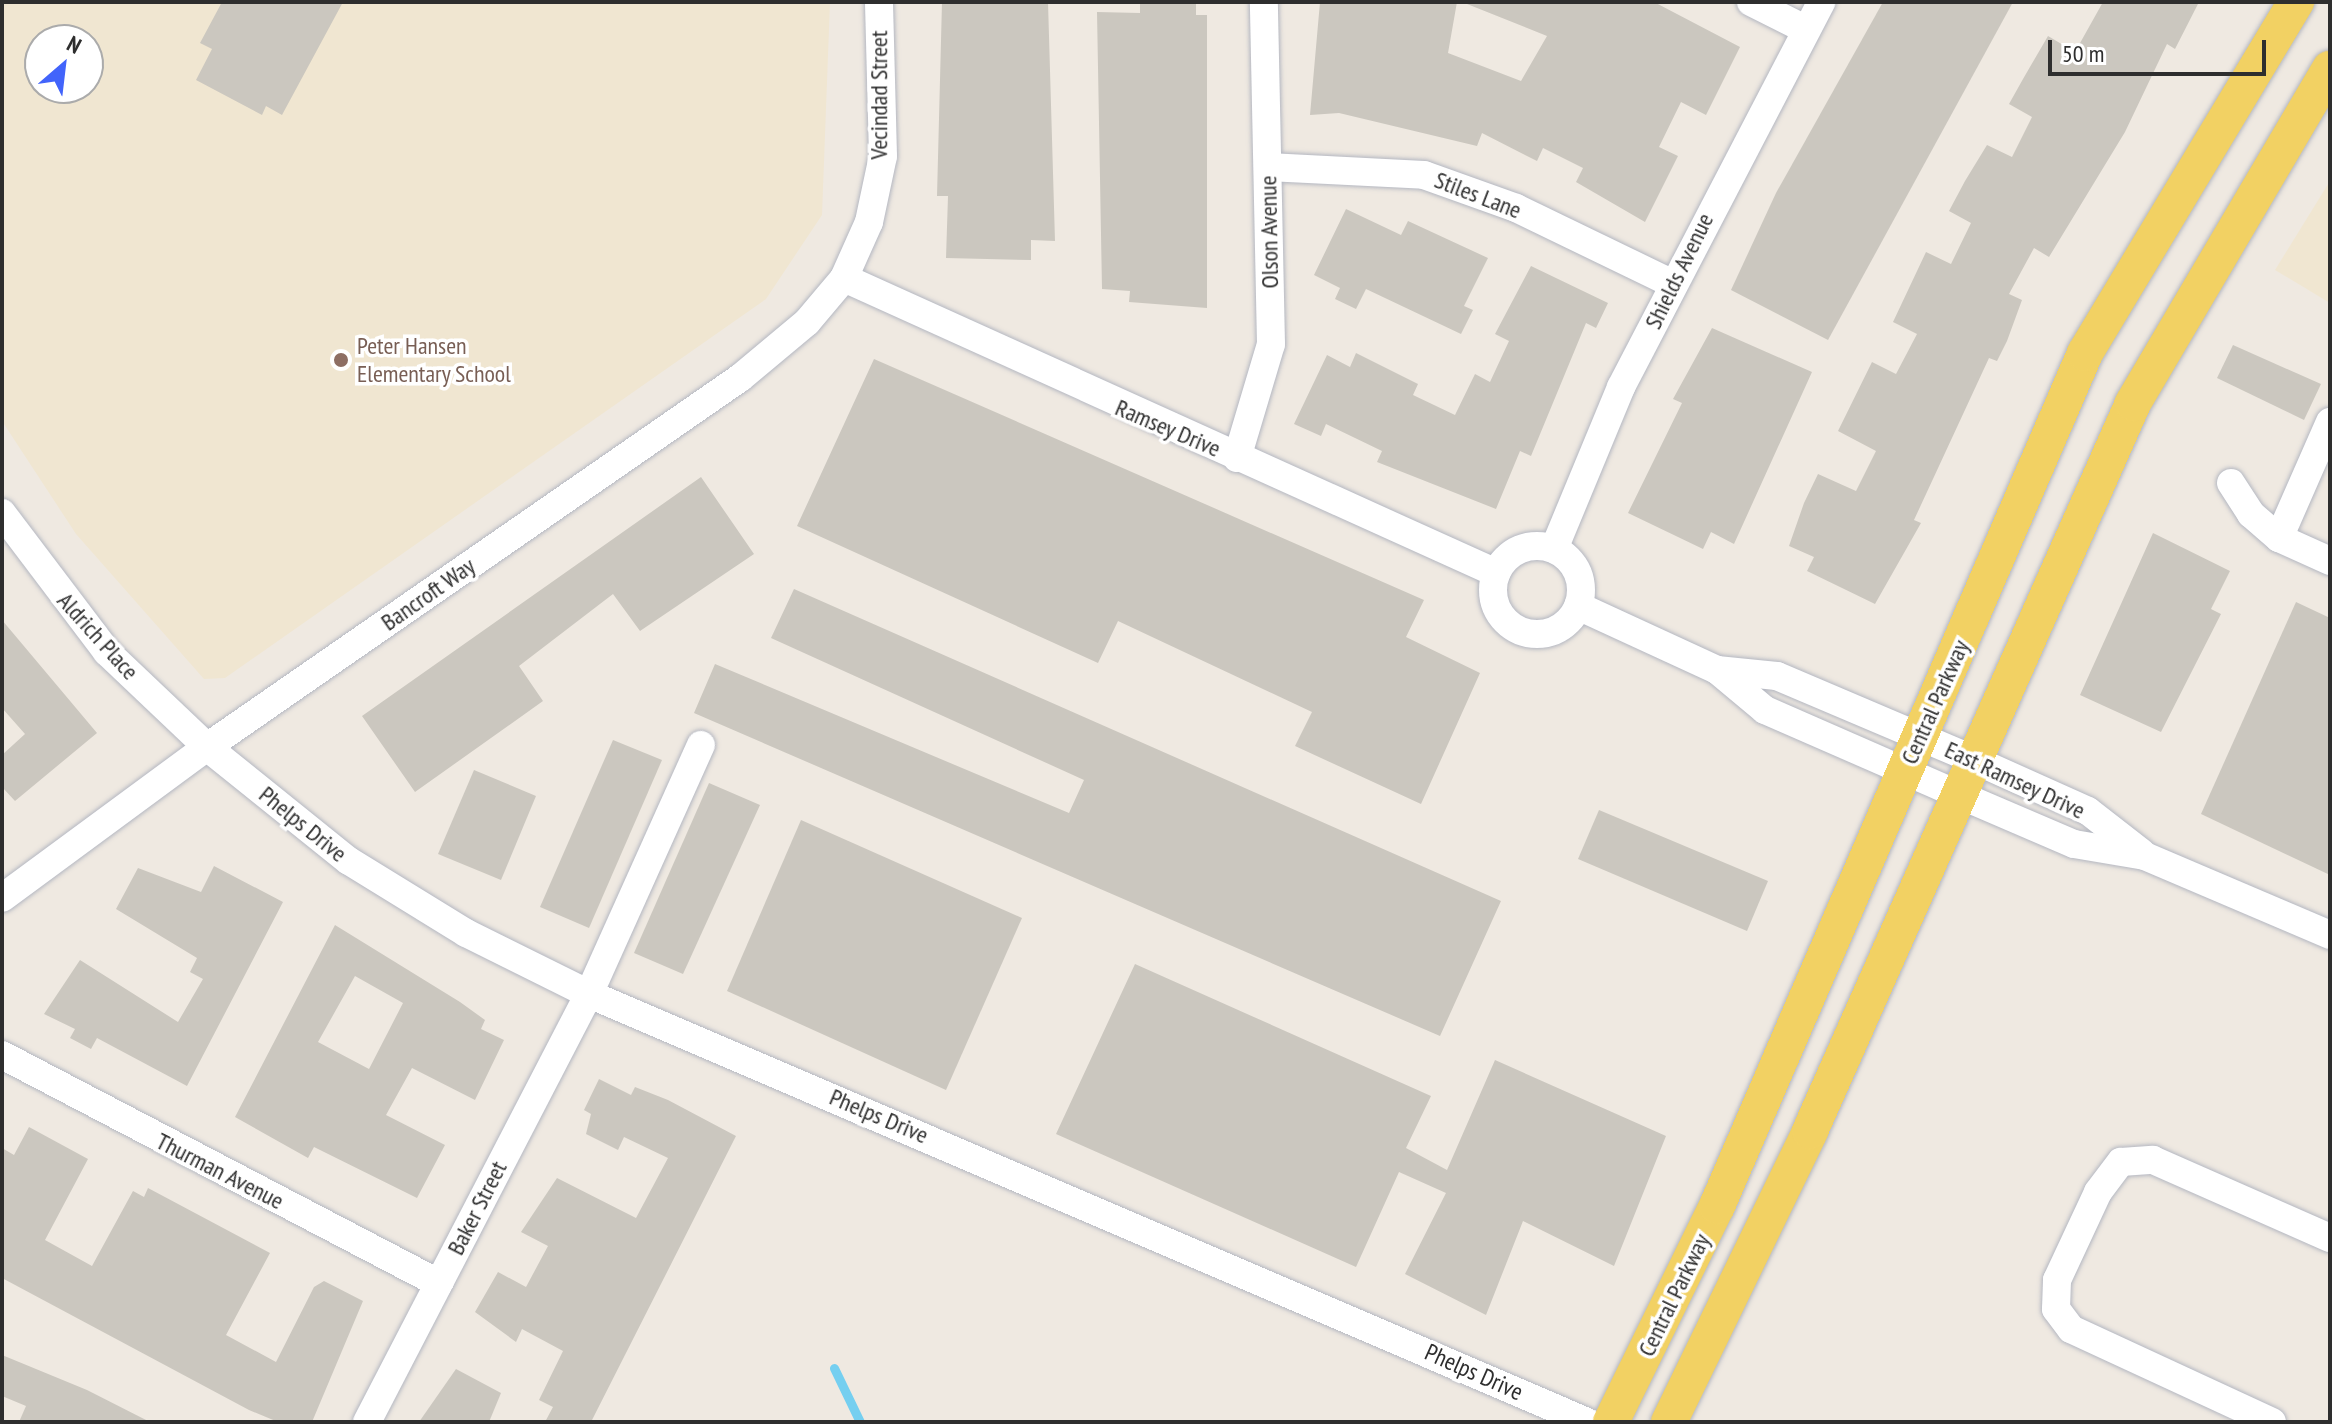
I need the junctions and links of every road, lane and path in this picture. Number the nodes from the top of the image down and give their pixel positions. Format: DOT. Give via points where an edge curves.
graph roads {
  1 [pos="879,2"];
  2 [pos="1264,2"];
  3 [pos="1751,2"];
  4 [pos="1821,2"];
  5 [pos="2296,2"];
  6 [pos="1805,29"];
  7 [pos="2330,69"];
  8 [pos="1268,167"];
  9 [pos="844,278"];
  10 [pos="1673,284"];
  11 [pos="2330,422"];
  12 [pos="1237,458"];
  13 [pos="2231,483"];
  14 [pos="2,513"];
  15 [pos="2279,538"];
  16 [pos="1554,549"];
  17 [pos="2330,561"];
  18 [pos="1496,573"];
  19 [pos="1578,606"];
  20 [pos="1717,670"];
  21 [pos="1920,736"];
  22 [pos="701,745"];
  23 [pos="207,747"];
  24 [pos="1970,758"];
  25 [pos="1905,771"];
  26 [pos="1955,793"];
  27 [pos="2145,856"];
  28 [pos="2,898"];
  29 [pos="2330,935"];
  30 [pos="589,994"];
  31 [pos="2,1055"];
  32 [pos="2330,1238"];
  33 [pos="439,1283"];
  34 [pos="367,1422"];
  35 [pos="1587,1422"];
  36 [pos="1611,1422"];
  37 [pos="1669,1422"];
  38 [pos="2272,1422"];
  1 -- 9 [label="street, Vecindad Street" via="883,156 869,222"];
  2 -- 8 [label="street, Olson Avenue"];
  3 -- 6 [label="street"];
  4 -- 6 [label="street, Shields Avenue"];
  5 -- 21 [label="main road, Central Parkway" via="2085,353"];
  6 -- 10 [label="street, Shields Avenue"];
  7 -- 24 [label="main road" via="2133,403"];
  8 -- 10 [label="street, Stiles Lane" via="1424,175 1516,208"];
  8 -- 12 [label="street, Olson Avenue" via="1271,344"];
  9 -- 12 [label="street, Ramsey Drive"];
  9 -- 23 [label="street, Bancroft Way" via="807,322 740,378"];
  10 -- 16 [label="street, Shields Avenue"];
  11 -- 15 [label="street"];
  12 -- 18 [label="street, Ramsey Drive"];
  13 -- 15 [label="street"];
  14 -- 23 [label="street, Aldrich Place" via="107,652"];
  15 -- 17 [label="street"];
  16 -- 18 [label="street" via="1526,547"];
  16 -- 19 [label="street" via="1574,567"];
  18 -- 19 [label="street" via="1493,600 1520,631 1560,628"];
  19 -- 20 [label="street"];
  20 -- 21 [label="street, East Ramsey Drive" via="1777,676"];
  20 -- 25 [label="street, East Ramsey Drive" via="1765,710"];
  21 -- 24 [label="street, East Ramsey Drive"];
  21 -- 25 [label="main road, Central Parkway"];
  22 -- 30 [label="street, Baker Street"];
  23 -- 28 [label="street, Bancroft Way"];
  23 -- 30 [label="street, Phelps Drive" via="349,861 466,933"];
  24 -- 26 [label="main road"];
  24 -- 27 [label="street, East Ramsey Drive" via="2088,811"];
  25 -- 26 [label="street, East Ramsey Drive"];
  25 -- 36 [label="main road, Central Parkway" via="1717,1206"];
  26 -- 27 [label="street, East Ramsey Drive" via="2074,844"];
  26 -- 37 [label="main road" via="1810,1131"];
  27 -- 29 [label="street, East Ramsey Drive"];
  30 -- 33 [label="street, Baker Street"];
  30 -- 35 [label="street, Phelps Drive"];
  31 -- 33 [label="street, Thurman Avenue"];
  32 -- 38 [label="street" via="2153,1160 2121,1162 2098,1192 2057,1280 2056,1309 2071,1329"];
  33 -- 34 [label="street, Baker Street"];
}
